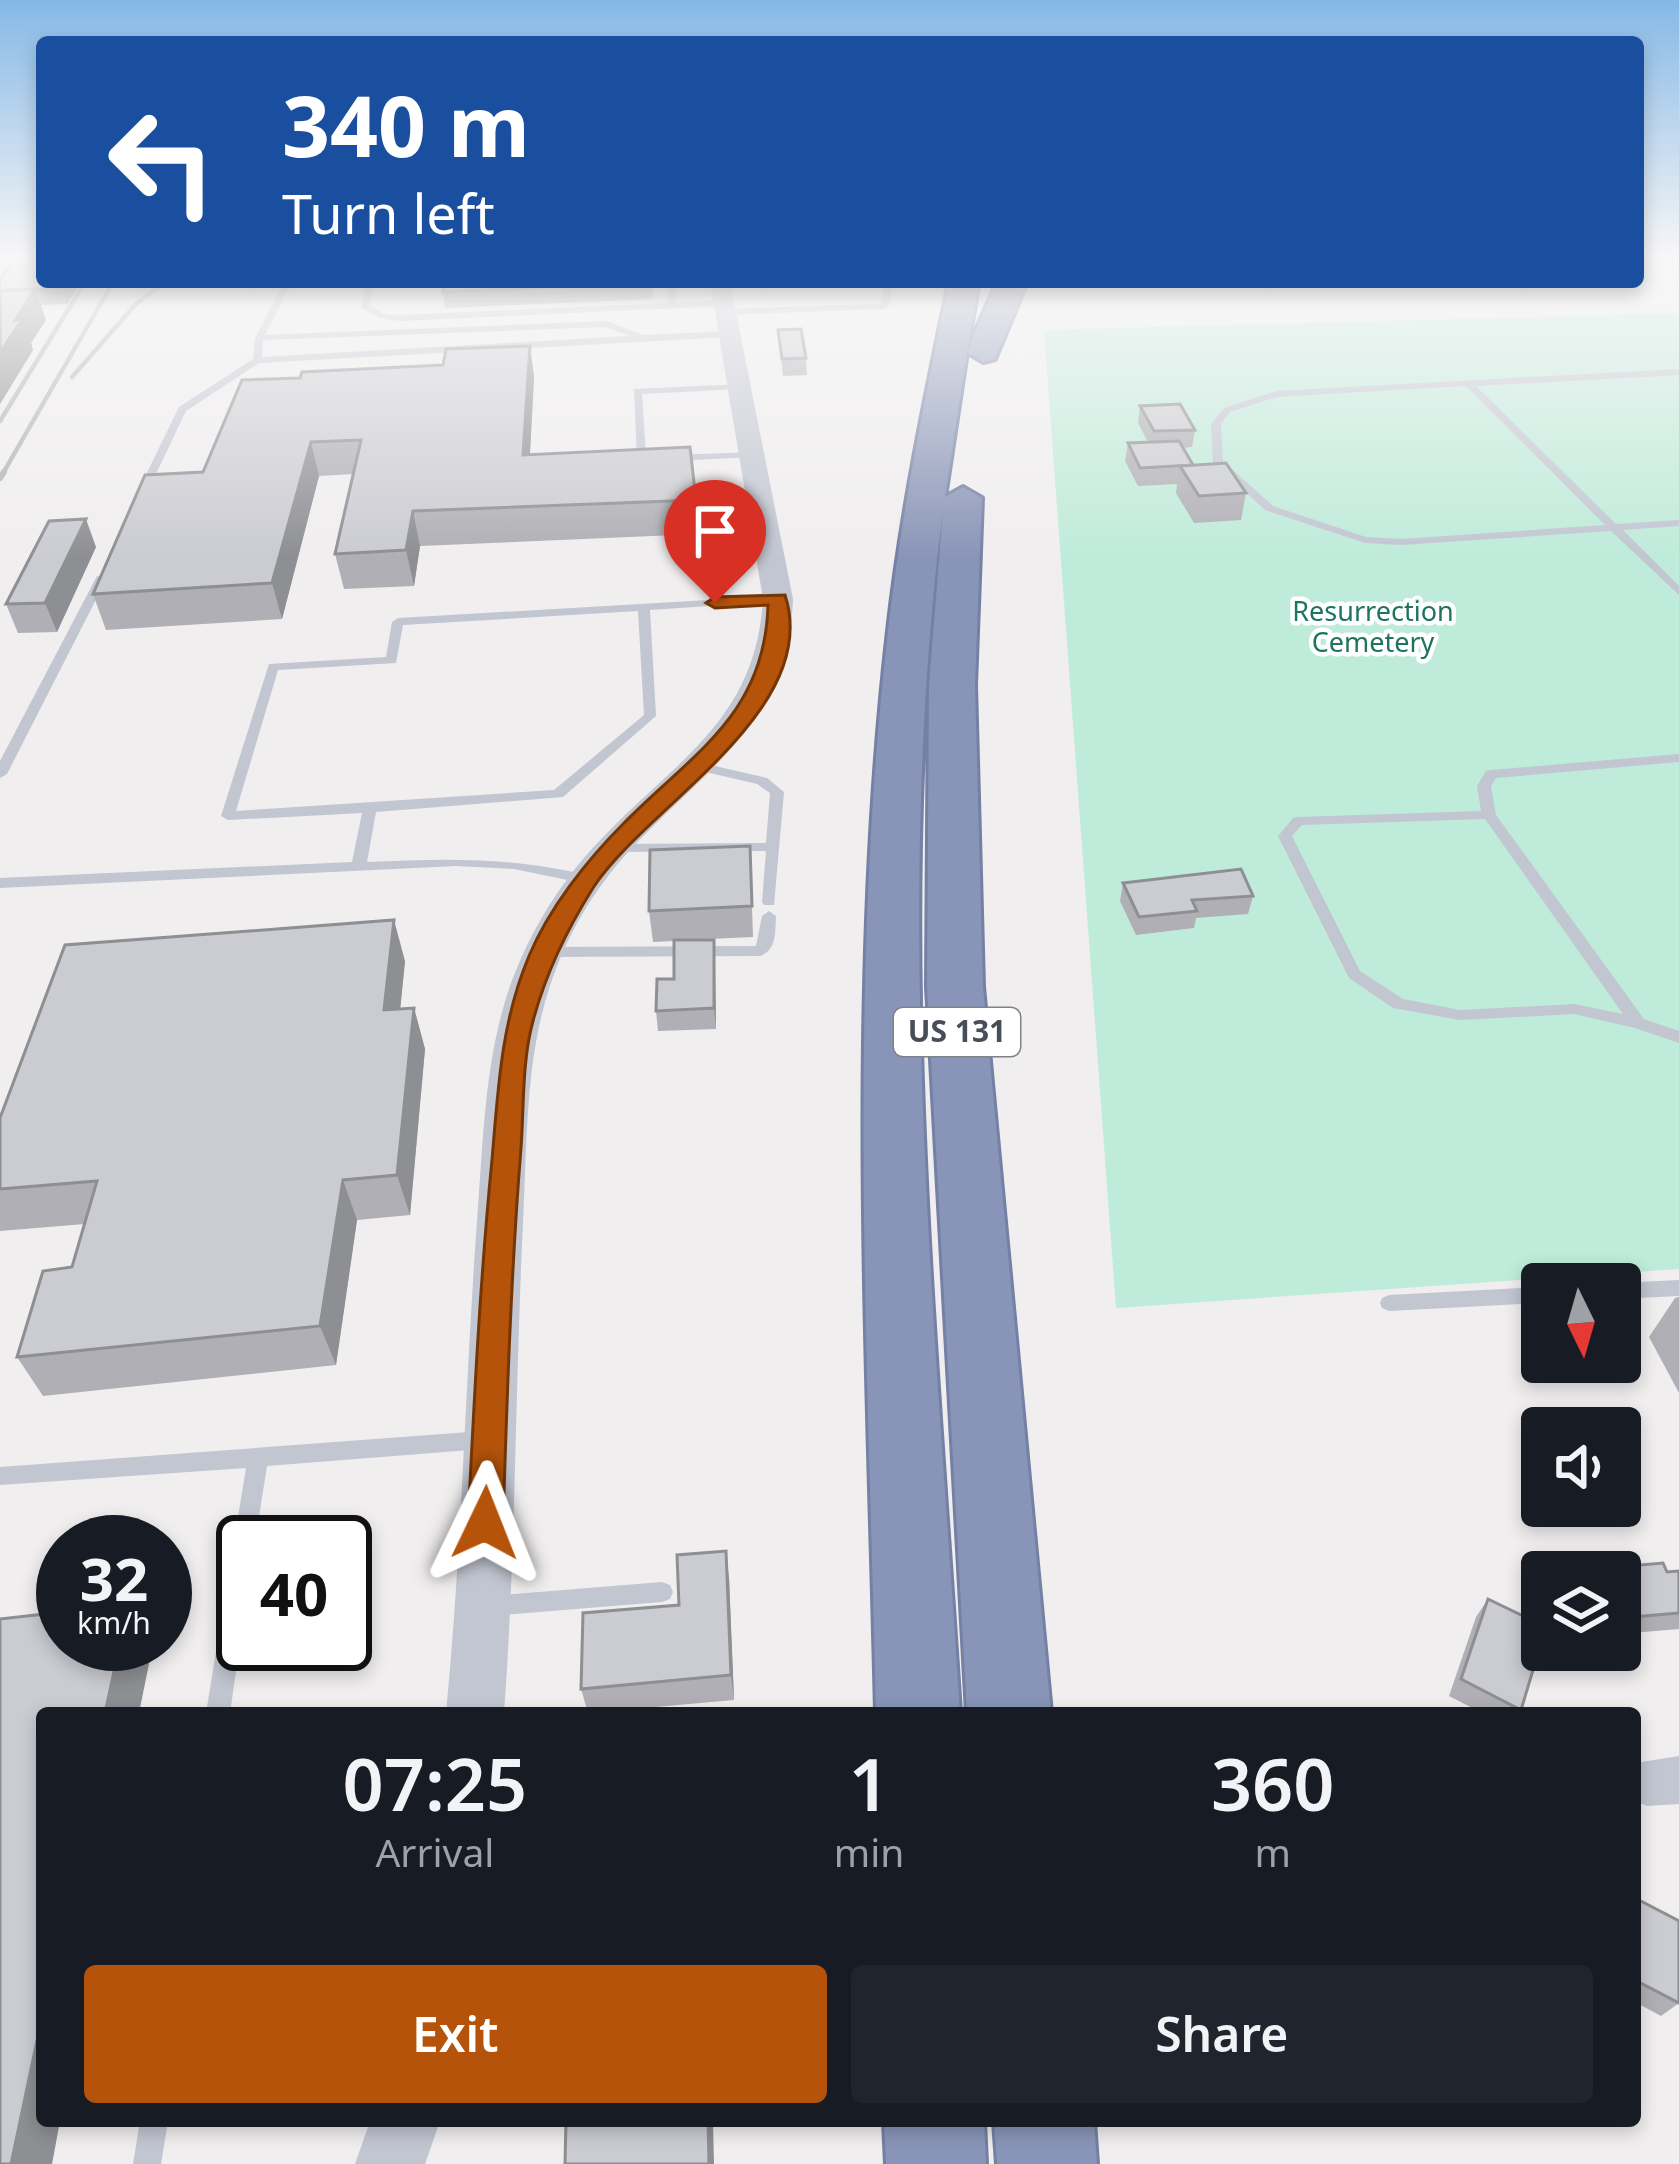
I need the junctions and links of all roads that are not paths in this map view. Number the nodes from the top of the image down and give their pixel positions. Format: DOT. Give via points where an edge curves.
graph roads {
  1 [pos="257,356"];
  2 [pos="327,356"];
  3 [pos="733,356"];
  4 [pos="942,356"];
  5 [pos="949,356"];
  6 [pos="983,356"];
  7 [pos="257,360"];
  8 [pos="1679,372"];
  9 [pos="1468,383"];
  10 [pos="738,386"];
  11 [pos="940,402"];
  12 [pos="751,454"];
  13 [pos="133,511"];
  14 [pos="1679,523"];
  15 [pos="1617,527"];
  16 [pos="112,554"];
  17 [pos="1679,592"];
  18 [pos="778,599"];
  19 [pos="644,607"];
  20 [pos="1679,758"];
  21 [pos="702,767"];
  22 [pos="0,775"];
  23 [pos="370,808"];
  24 [pos="1490,815"];
  25 [pos="774,847"];
  26 [pos="613,848"];
  27 [pos="359,866"];
  28 [pos="587,879"];
  29 [pos="0,884"];
  30 [pos="543,952"];
  31 [pos="1638,1023"];
  32 [pos="1679,1037"];
  33 [pos="1679,1288"];
  34 [pos="1641,1290"];
  35 [pos="1521,1296"];
  36 [pos="1389,1304"];
  37 [pos="489,1439"];
  38 [pos="258,1458"];
  39 [pos="0,1476"];
  40 [pos="248,1515"];
  41 [pos="662,1592"];
  42 [pos="482,1607"];
  43 [pos="224,1671"];
  44 [pos="219,1707"];
  45 [pos="475,1707"];
  46 [pos="918,1707"];
  47 [pos="1009,1707"];
  48 [pos="153,2127"];
  49 [pos="403,2127"];
  50 [pos="934,2127"];
  51 [pos="1044,2127"];
  52 [pos="147,2164"];
  53 [pos="389,2164"];
  54 [pos="936,2164"];
  55 [pos="1047,2164"];
  1 -- 7 [label="lane"];
  2 -- 7 [label="lane"];
  3 -- 10 [label="street"];
  4 -- 11 [label="highway"];
  5 -- 11 [label="highway, US 131"];
  6 -- 47 [label="highway, US 131" via="954,608 950,790 958,1057"];
  7 -- 13 [label="lane" via="182,409"];
  8 -- 9 [label="lane"];
  9 -- 15 [label="lane"];
  9 -- 15 [label="lane" via="1310,389 1249,401 1216,424 1219,462 1268,508 1365,540"];
  10 -- 12 [label="street"];
  10 -- 12 [label="lane" via="637,391 641,459"];
  11 -- 46 [label="highway, US 131" via="910,623 897,856 901,1279"];
  12 -- 18 [label="street"];
  14 -- 15 [label="lane"];
  15 -- 17 [label="lane"];
  16 -- 22 [label="lane"];
  18 -- 19 [label="lane"];
  18 -- 21 [label="street" via="768,673"];
  19 -- 23 [label="lane" via="650,716 558,794"];
  19 -- 23 [label="lane" via="398,622 392,660 272,667 228,816"];
  20 -- 24 [label="lane" via="1491,774 1484,786"];
  21 -- 25 [label="lane" via="763,781 777,792"];
  21 -- 26 [label="street"];
  23 -- 27 [label="lane"];
  24 -- 31 [label="lane"];
  24 -- 31 [label="lane" via="1298,821 1285,836 1354,974 1399,1004 1460,1015 1574,1009"];
  25 -- 26 [label="lane"];
  25 -- 30 [label="lane" via="766,945 745,953"];
  26 -- 28 [label="street"];
  27 -- 28 [label="lane" via="514,865"];
  27 -- 29 [label="lane"];
  28 -- 30 [label="street"];
  30 -- 37 [label="street" via="512,1058"];
  31 -- 32 [label="lane"];
  33 -- 34 [label="lane"];
  35 -- 36 [label="lane"];
  37 -- 38 [label="lane"];
  37 -- 42 [label="street"];
  38 -- 39 [label="lane"];
  38 -- 40 [label="lane"];
  41 -- 42 [label="lane"];
  42 -- 45 [label="street"];
  43 -- 44 [label="lane"];
  48 -- 52 [label="lane"];
  49 -- 53 [label="street"];
  50 -- 54 [label="highway"];
  51 -- 55 [label="highway"];
}
